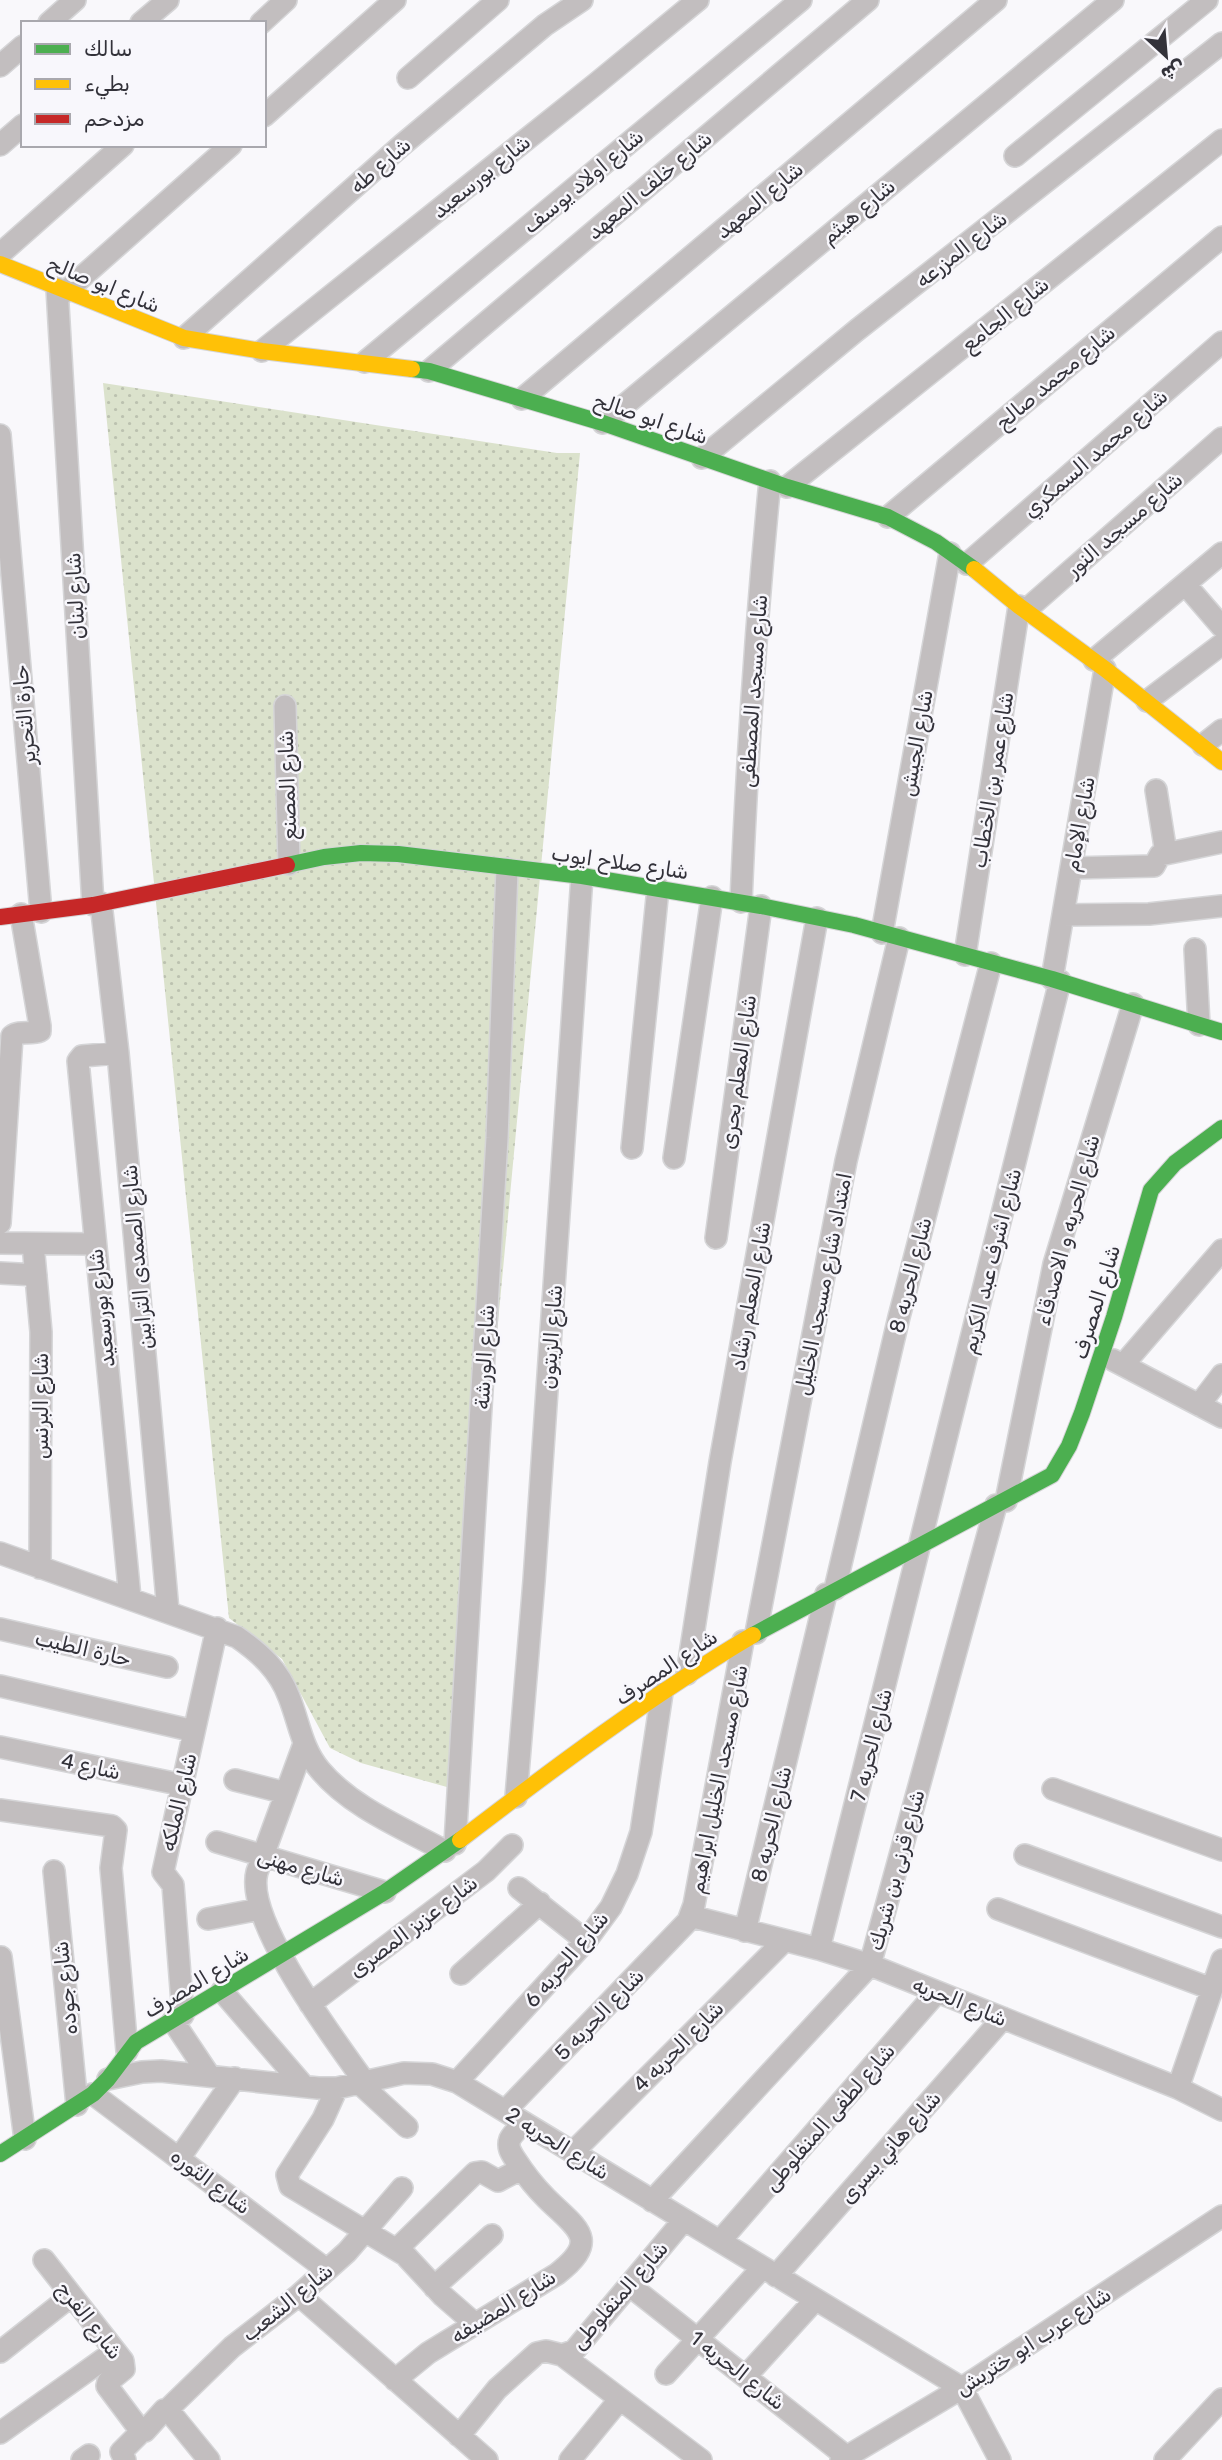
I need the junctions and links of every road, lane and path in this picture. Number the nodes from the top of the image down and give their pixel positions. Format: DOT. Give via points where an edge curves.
graph roads {
  1 [pos="75,0"];
  2 [pos="168,0"];
  3 [pos="286,0"];
  4 [pos="395,0"];
  5 [pos="498,0"];
  6 [pos="582,0"];
  7 [pos="698,0"];
  8 [pos="801,0"];
  9 [pos="868,0"];
  10 [pos="996,0"];
  11 [pos="1113,0"];
  12 [pos="1207,0"];
  13 [pos="51,21"];
  14 [pos="143,21"];
  15 [pos="263,21"];
  16 [pos="1222,43"];
  17 [pos="21,48"];
  18 [pos="0,66"];
  19 [pos="408,78"];
  20 [pos="266,114"];
  21 [pos="21,127"];
  22 [pos="1222,140"];
  23 [pos="0,145"];
  24 [pos="121,147"];
  25 [pos="229,147"];
  26 [pos="1014,156"];
  27 [pos="1222,237"];
  28 [pos="0,254"];
  29 [pos="0,264"];
  30 [pos="61,290"];
  31 [pos="184,338"];
  32 [pos="1222,342"];
  33 [pos="262,351"];
  34 [pos="365,362"];
  35 [pos="429,371"];
  36 [pos="522,399"];
  37 [pos="603,422"];
  38 [pos="0,435"];
  39 [pos="1222,438"];
  40 [pos="702,458"];
  41 [pos="779,484"];
  42 [pos="888,517"];
  43 [pos="1222,553"];
  44 [pos="959,559"];
  45 [pos="1185,584"];
  46 [pos="1023,608"];
  47 [pos="1222,627"];
  48 [pos="1222,644"];
  49 [pos="1100,665"];
  50 [pos="1147,701"];
  51 [pos="285,706"];
  52 [pos="1222,730"];
  53 [pos="1203,745"];
  54 [pos="1222,762"];
  55 [pos="1156,790"];
  56 [pos="1222,842"];
  57 [pos="1166,853"];
  58 [pos="289,864"];
  59 [pos="1072,868"];
  60 [pos="507,869"];
  61 [pos="582,876"];
  62 [pos="658,888"];
  63 [pos="712,897"];
  64 [pos="97,904"];
  65 [pos="751,904"];
  66 [pos="1222,905"];
  67 [pos="31,913"];
  68 [pos="1063,915"];
  69 [pos="0,917"];
  70 [pos="817,918"];
  71 [pos="890,935"];
  72 [pos="1195,949"];
  73 [pos="965,955"];
  74 [pos="991,962"];
  75 [pos="1056,980"];
  76 [pos="1133,1004"];
  77 [pos="1199,1025"];
  78 [pos="1222,1032"];
  79 [pos="118,1053"];
  80 [pos="1222,1128"];
  81 [pos="632,1148"];
  82 [pos="674,1158"];
  83 [pos="0,1223"];
  84 [pos="716,1238"];
  85 [pos="0,1243"];
  86 [pos="33,1244"];
  87 [pos="94,1244"];
  88 [pos="1222,1250"];
  89 [pos="0,1273"];
  90 [pos="36,1275"];
  91 [pos="1102,1354"];
  92 [pos="1123,1365"];
  93 [pos="1222,1375"];
  94 [pos="1199,1405"];
  95 [pos="1222,1417"];
  96 [pos="1001,1503"];
  97 [pos="922,1542"];
  98 [pos="0,1553"];
  99 [pos="40,1568"];
  100 [pos="830,1591"];
  101 [pos="130,1598"];
  102 [pos="169,1611"];
  103 [pos="217,1628"];
  104 [pos="0,1629"];
  105 [pos="749,1637"];
  106 [pos="167,1667"];
  107 [pos="687,1674"];
  108 [pos="0,1686"];
  109 [pos="662,1693"];
  110 [pos="194,1731"];
  111 [pos="304,1744"];
  112 [pos="0,1747"];
  113 [pos="235,1780"];
  114 [pos="183,1785"];
  115 [pos="1053,1789"];
  116 [pos="286,1793"];
  117 [pos="516,1797"];
  118 [pos="0,1810"];
  119 [pos="217,1842"];
  120 [pos="512,1845"];
  121 [pos="450,1848"];
  122 [pos="1222,1850"];
  123 [pos="1025,1855"];
  124 [pos="263,1856"];
  125 [pos="54,1871"];
  126 [pos="519,1888"];
  127 [pos="385,1892"];
  128 [pos="540,1903"];
  129 [pos="260,1909"];
  130 [pos="998,1909"];
  131 [pos="690,1916"];
  132 [pos="208,1919"];
  133 [pos="1222,1927"];
  134 [pos="745,1931"];
  135 [pos="586,1941"];
  136 [pos="784,1941"];
  137 [pos="819,1949"];
  138 [pos="282,1954"];
  139 [pos="1,1956"];
  140 [pos="1222,1960"];
  141 [pos="870,1965"];
  142 [pos="460,1974"];
  143 [pos="1212,1989"];
  144 [pos="222,1992"];
  145 [pos="937,1992"];
  146 [pos="310,2004"];
  147 [pos="178,2018"];
  148 [pos="1003,2018"];
  149 [pos="127,2051"];
  150 [pos="209,2075"];
  151 [pos="235,2078"];
  152 [pos="108,2079"];
  153 [pos="361,2082"];
  154 [pos="457,2082"];
  155 [pos="303,2085"];
  156 [pos="337,2088"];
  157 [pos="1178,2088"];
  158 [pos="85,2099"];
  159 [pos="1222,2110"];
  160 [pos="505,2111"];
  161 [pos="525,2123"];
  162 [pos="407,2127"];
  163 [pos="25,2139"];
  164 [pos="573,2152"];
  165 [pos="0,2154"];
  166 [pos="180,2157"];
  167 [pos="521,2169"];
  168 [pos="402,2188"];
  169 [pos="652,2201"];
  170 [pos="1222,2216"];
  171 [pos="683,2221"];
  172 [pos="365,2232"];
  173 [pos="492,2235"];
  174 [pos="720,2241"];
  175 [pos="397,2249"];
  176 [pos="44,2260"];
  177 [pos="327,2270"];
  178 [pos="769,2272"];
  179 [pos="629,2285"];
  180 [pos="435,2287"];
  181 [pos="299,2295"];
  182 [pos="71,2296"];
  183 [pos="815,2300"];
  184 [pos="474,2323"];
  185 [pos="697,2337"];
  186 [pos="115,2351"];
  187 [pos="0,2352"];
  188 [pos="562,2355"];
  189 [pos="666,2374"];
  190 [pos="746,2376"];
  191 [pos="395,2380"];
  192 [pos="962,2388"];
  193 [pos="620,2399"];
  194 [pos="1222,2399"];
  195 [pos="167,2410"];
  196 [pos="141,2431"];
  197 [pos="0,2433"];
  198 [pos="459,2436"];
  199 [pos="844,2458"];
  200 [pos="125,2460"];
  201 [pos="209,2460"];
  202 [pos="487,2460"];
  203 [pos="569,2460"];
  204 [pos="701,2460"];
  205 [pos="1000,2460"];
  206 [pos="1165,2460"];
  1 -- 13 [label="street"];
  2 -- 14 [label="street"];
  3 -- 15 [label="street"];
  4 -- 20 [label="street"];
  5 -- 19 [label="street"];
  6 -- 31 [label="street, شارع طه" via="545,24 402,145"];
  7 -- 33 [label="street, شارع بورسعيد"];
  8 -- 34 [label="street, شارع اولاد يوسف"];
  9 -- 35 [label="street, شارع خلف المعهد"];
  10 -- 36 [label="street, شارع المعهد"];
  11 -- 37 [label="street, شارع هيثم"];
  12 -- 26 [label="street"];
  16 -- 40 [label="street, شارع المزرعه"];
  17 -- 18 [label="street"];
  21 -- 23 [label="street"];
  22 -- 41 [label="street, شارع الجامع"];
  24 -- 28 [label="street"];
  25 -- 30 [label="street"];
  27 -- 42 [label="street, شارع محمد صالح"];
  29 -- 30 [label="street, شارع ابو صالح"];
  30 -- 31 [label="street, شارع ابو صالح"];
  30 -- 64 [label="street, شارع لبنان"];
  31 -- 33 [label="street, شارع ابو صالح"];
  32 -- 44 [label="street, شارع محمد السمكري"];
  33 -- 34 [label="street, شارع ابو صالح"];
  34 -- 35 [label="street, شارع ابو صالح"];
  35 -- 36 [label="street, شارع ابو صالح"];
  36 -- 37 [label="street, شارع ابو صالح"];
  37 -- 40 [label="street, شارع ابو صالح"];
  38 -- 67 [label="street, حارة التحرير"];
  39 -- 46 [label="street, شارع مسجد النور"];
  40 -- 41 [label="street, شارع ابو صالح"];
  41 -- 42 [label="street, شارع ابو صالح"];
  41 -- 65 [label="street, شارع مسجد المصطفى" via="754,659"];
  42 -- 44 [label="street, شارع ابو صالح"];
  43 -- 45 [label="street"];
  44 -- 46 [label="street, شارع ابو صالح"];
  44 -- 71 [label="street, شارع الجيش"];
  45 -- 47 [label="street"];
  45 -- 49 [label="street"];
  46 -- 49 [label="street, شارع ابو صالح"];
  46 -- 73 [label="street, شارع عمر بن الخطاب"];
  48 -- 50 [label="street"];
  49 -- 50 [label="street, شارع ابو صالح"];
  49 -- 59 [label="street, شارع الإمام"];
  50 -- 53 [label="street, شارع ابو صالح"];
  51 -- 58 [label="street, شارع المصنع"];
  52 -- 53 [label="street"];
  53 -- 54 [label="street, شارع ابو صالح"];
  55 -- 57 [label="street"];
  56 -- 57 [label="street"];
  57 -- 59 [label="street" via="1159,855 1154,866"];
  58 -- 60 [label="street, شارع صلاح ايوب" via="360,853"];
  58 -- 64 [label="street, شارع صلاح ايوب"];
  59 -- 68 [label="street, شارع الإمام"];
  60 -- 61 [label="street, شارع صلاح ايوب"];
  60 -- 121 [label="street, شارع الورشة" via="497,1138"];
  61 -- 62 [label="street, شارع صلاح ايوب"];
  61 -- 117 [label="street, شارع الزيتون" via="536,1567"];
  62 -- 63 [label="street, شارع صلاح ايوب"];
  62 -- 81 [label="street"];
  63 -- 65 [label="street, شارع صلاح ايوب"];
  63 -- 82 [label="street"];
  64 -- 67 [label="street, شارع صلاح ايوب"];
  64 -- 79 [label="street, شارع الصمدى الترابين"];
  65 -- 70 [label="street, شارع صلاح ايوب"];
  65 -- 84 [label="street, شارع المعلم بحرى"];
  66 -- 68 [label="street" via="1149,914"];
  67 -- 69 [label="street, شارع صلاح ايوب"];
  67 -- 83 [label="street, حارة التحرير" via="40,1026 37,1032 12,1036"];
  68 -- 75 [label="street, شارع الإمام"];
  70 -- 71 [label="street, شارع صلاح ايوب"];
  70 -- 107 [label="street, شارع المعلم رشاد"];
  71 -- 73 [label="street, شارع صلاح ايوب"];
  71 -- 105 [label="street, امتداد شارع مسجد الخليل"];
  72 -- 77 [label="street"];
  73 -- 74 [label="street, شارع صلاح ايوب"];
  74 -- 75 [label="street, شارع صلاح ايوب"];
  74 -- 100 [label="street, شارع الحريه 8"];
  75 -- 76 [label="street, شارع صلاح ايوب"];
  75 -- 97 [label="street, شارع اشرف عبد الكريم"];
  76 -- 77 [label="street, شارع صلاح ايوب"];
  76 -- 96 [label="street, شارع الحريه و الاصدقاء" via="1054,1264"];
  77 -- 78 [label="street, شارع صلاح ايوب"];
  79 -- 87 [label="street, شارع بورسعيد" via="82,1056 78,1061"];
  79 -- 102 [label="street, شارع الصمدى الترابين"];
  80 -- 91 [label="street, شارع المصرف" via="1179,1158 1151,1190"];
  85 -- 86 [label="street"];
  86 -- 87 [label="street"];
  86 -- 90 [label="street, شارع البرنس"];
  87 -- 101 [label="street, شارع بورسعيد"];
  88 -- 92 [label="street"];
  89 -- 90 [label="street"];
  90 -- 99 [label="street, شارع البرنس" via="41,1332"];
  91 -- 92 [label="street"];
  91 -- 96 [label="street, شارع المصرف" via="1060,1465 1041,1483"];
  92 -- 94 [label="street"];
  93 -- 94 [label="street"];
  94 -- 95 [label="street"];
  96 -- 97 [label="street, شارع المصرف"];
  96 -- 141 [label="street, شارع قرنى بن شريك"];
  97 -- 100 [label="street, شارع المصرف"];
  97 -- 137 [label="street, شارع الحريه 7"];
  98 -- 99 [label="street"];
  99 -- 101 [label="street"];
  100 -- 105 [label="street, شارع المصرف"];
  100 -- 134 [label="street, شارع الحريه 8"];
  101 -- 102 [label="street"];
  102 -- 103 [label="street"];
  103 -- 110 [label="street, شارع الملكه"];
  103 -- 111 [label="street" via="237,1637 269,1663 290,1699"];
  104 -- 106 [label="street, حارة الطيب"];
  105 -- 107 [label="street, شارع المصرف"];
  105 -- 131 [label="street, شارع مسجد الخليل ابراهيم"];
  107 -- 109 [label="street, شارع المصرف"];
  108 -- 110 [label="street"];
  109 -- 117 [label="street, شارع المصرف"];
  109 -- 135 [label="street, شارع الحريه 6" via="640,1832 611,1907"];
  110 -- 114 [label="street, شارع الملكه"];
  111 -- 116 [label="street"];
  111 -- 121 [label="street" via="318,1769 340,1790 364,1807"];
  112 -- 114 [label="street, شارع 4"];
  113 -- 116 [label="street"];
  114 -- 147 [label="street, شارع الملكه" via="163,1872 173,1885"];
  115 -- 122 [label="street"];
  116 -- 124 [label="street"];
  117 -- 121 [label="street, شارع المصرف"];
  118 -- 149 [label="street" via="112,1826 116,1833 111,1868"];
  119 -- 124 [label="street, شارع مهنى"];
  120 -- 146 [label="street, شارع عزيز المصرى" via="486,1871"];
  121 -- 127 [label="street, شارع المصرف"];
  123 -- 133 [label="street"];
  124 -- 127 [label="street, شارع مهنى"];
  124 -- 129 [label="street" via="255,1880"];
  125 -- 158 [label="street, شارع جوده"];
  126 -- 128 [label="street"];
  127 -- 138 [label="street, شارع المصرف"];
  128 -- 135 [label="street"];
  128 -- 142 [label="street"];
  129 -- 132 [label="street"];
  129 -- 138 [label="street"];
  130 -- 143 [label="street"];
  131 -- 134 [label="street, شارع الحريه"];
  131 -- 160 [label="street, شارع الحريه 5"];
  134 -- 136 [label="street, شارع الحريه"];
  135 -- 154 [label="street, شارع الحريه 6"];
  136 -- 137 [label="street, شارع الحريه"];
  136 -- 164 [label="street, شارع الحريه 4"];
  137 -- 141 [label="street, شارع الحريه"];
  138 -- 144 [label="street, شارع المصرف"];
  138 -- 146 [label="street"];
  139 -- 163 [label="street"];
  140 -- 143 [label="street"];
  141 -- 145 [label="street, شارع الحريه"];
  141 -- 169 [label="street, شارع قرنى بن شريك"];
  143 -- 157 [label="street"];
  144 -- 147 [label="street, شارع المصرف"];
  144 -- 155 [label="street"];
  145 -- 148 [label="street, شارع الحريه"];
  145 -- 174 [label="street, شارع لطفى المنفلوطى"];
  146 -- 153 [label="street"];
  147 -- 149 [label="street, شارع المصرف"];
  147 -- 150 [label="street"];
  148 -- 157 [label="street, شارع الحريه"];
  148 -- 178 [label="street, شارع هاني يسرى"];
  149 -- 152 [label="street, شارع المصرف"];
  150 -- 151 [label="street, شارع الحريه 2"];
  150 -- 152 [label="street, شارع الحريه 2" via="161,2071"];
  151 -- 155 [label="street, شارع الحريه 2"];
  151 -- 166 [label="street"];
  152 -- 158 [label="street, شارع المصرف"];
  153 -- 154 [label="street, شارع الحريه 2" via="419,2072"];
  153 -- 156 [label="street, شارع الحريه 2"];
  153 -- 162 [label="street"];
  154 -- 160 [label="street, شارع الحريه 2"];
  155 -- 156 [label="street, شارع الحريه 2"];
  156 -- 172 [label="street" via="286,2179 290,2186"];
  157 -- 159 [label="street, شارع الحريه"];
  158 -- 163 [label="street, شارع المصرف"];
  158 -- 166 [label="street, شارع الثوره"];
  160 -- 161 [label="street, شارع الحريه 2"];
  161 -- 164 [label="street, شارع الحريه 2"];
  161 -- 167 [label="street, شارع المضيفه" via="509,2141"];
  163 -- 165 [label="street, شارع المصرف"];
  164 -- 169 [label="street, شارع الحريه 2"];
  166 -- 177 [label="street, شارع الثوره"];
  167 -- 175 [label="street" via="498,2181 475,2173"];
  167 -- 184 [label="street, شارع المضيفه" via="576,2226 581,2246 557,2274"];
  168 -- 172 [label="street, شارع الشعب"];
  169 -- 171 [label="street, شارع الحريه 2"];
  170 -- 192 [label="street, شارع عرب ابو ختريش"];
  171 -- 174 [label="street, شارع الحريه 2"];
  171 -- 179 [label="street, شارع المنفلوطى"];
  172 -- 175 [label="street"];
  172 -- 177 [label="street, شارع الشعب"];
  173 -- 180 [label="street"];
  174 -- 178 [label="street, شارع الحريه 2"];
  175 -- 180 [label="street"];
  176 -- 182 [label="street, شارع الفرج"];
  177 -- 181 [label="street, شارع الشعب"];
  178 -- 183 [label="street, شارع الحريه 2"];
  178 -- 185 [label="street"];
  179 -- 185 [label="street, شارع الحريه 1"];
  179 -- 188 [label="street, شارع المنفلوطى" via="574,2351"];
  180 -- 184 [label="street"];
  181 -- 191 [label="street"];
  181 -- 195 [label="street, شارع الشعب" via="232,2347"];
  182 -- 186 [label="street, شارع الفرج"];
  182 -- 187 [label="street"];
  183 -- 190 [label="street"];
  183 -- 192 [label="street, شارع الحريه 2"];
  184 -- 191 [label="street, شارع المضيفه"];
  185 -- 189 [label="street"];
  185 -- 190 [label="street, شارع الحريه 1"];
  186 -- 196 [label="street, شارع الفرج" via="124,2369 107,2386"];
  186 -- 197 [label="street"];
  188 -- 193 [label="street"];
  188 -- 198 [label="street, شارع المنفلوطى" via="537,2353 497,2389"];
  190 -- 199 [label="street, شارع الحريه 1"];
  191 -- 198 [label="street"];
  192 -- 199 [label="street, شارع عرب ابو ختريش"];
  192 -- 205 [label="street"];
  193 -- 203 [label="street"];
  193 -- 204 [label="street"];
  194 -- 206 [label="street"];
  195 -- 196 [label="street"];
  195 -- 201 [label="street"];
  196 -- 200 [label="street" via="122,2451"];
  198 -- 202 [label="street"];
}
